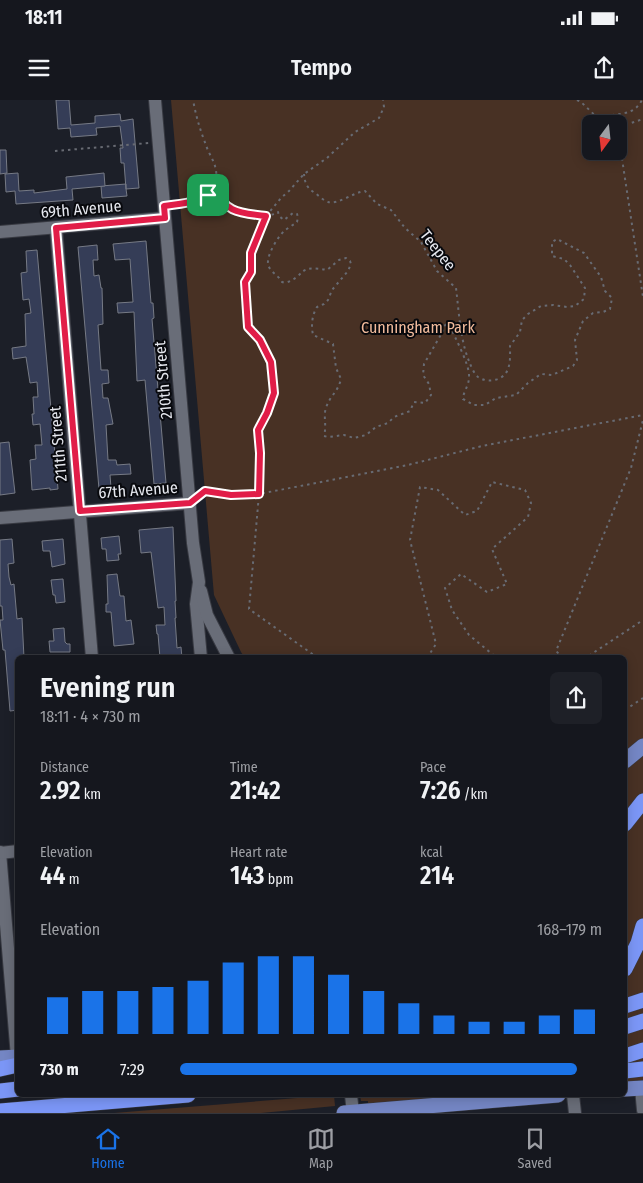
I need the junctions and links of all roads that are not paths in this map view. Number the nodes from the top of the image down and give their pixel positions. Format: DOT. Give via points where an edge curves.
graph roads {
  1 [pos="155,100"];
  2 [pos="164,212"];
  3 [pos="56,228"];
  4 [pos="0,232"];
  5 [pos="190,503"];
  6 [pos="80,511"];
  7 [pos="0,518"];
  8 [pos="199,582"];
  9 [pos="92,655"];
  10 [pos="201,655"];
  11 [pos="227,655"];
  12 [pos="643,746"];
  13 [pos="627,759"];
  14 [pos="643,801"];
  15 [pos="627,821"];
  16 [pos="15,851"];
  17 [pos="0,852"];
  18 [pos="643,926"];
  19 [pos="627,965"];
  20 [pos="643,1000"];
  21 [pos="627,1005"];
  22 [pos="643,1021"];
  23 [pos="627,1026"];
  24 [pos="15,1036"];
  25 [pos="643,1050"];
  26 [pos="627,1055"];
  27 [pos="0,1058"];
  28 [pos="15,1060"];
  29 [pos="15,1061"];
  30 [pos="0,1069"];
  31 [pos="643,1071"];
  32 [pos="627,1072"];
  33 [pos="642,1088"];
  34 [pos="15,1089"];
  35 [pos="627,1089"];
  36 [pos="0,1091"];
  37 [pos="164,1097"];
  38 [pos="351,1097"];
  39 [pos="544,1097"];
  40 [pos="573,1097"];
  41 [pos="466,1108"];
  42 [pos="643,1110"];
  43 [pos="0,1111"];
  44 [pos="350,1113"];
  45 [pos="575,1113"];
  1 -- 2 [label="street, 210th Street"];
  2 -- 3 [label="street, 69th Avenue"];
  2 -- 5 [label="street, 210th Street"];
  3 -- 4 [label="street, 69th Avenue"];
  3 -- 6 [label="street, 211th Street"];
  5 -- 6 [label="street, 67th Avenue"];
  5 -- 8 [label="street, 210th Street"];
  6 -- 7 [label="street, 67th Avenue"];
  6 -- 9 [label="street, 211th Street"];
  8 -- 10 [label="street, 210th Street" via="196,604"];
  8 -- 11 [label="street" via="207,615"];
  12 -- 13 [label="main road"];
  14 -- 15 [label="highway"];
  16 -- 17 [label="street"];
  17 -- 24 [label="street"];
  18 -- 19 [label="highway"];
  20 -- 21 [label="highway"];
  22 -- 23 [label="highway"];
  25 -- 26 [label="highway"];
  27 -- 28 [label="main road"];
  29 -- 30 [label="highway"];
  31 -- 32 [label="highway"];
  33 -- 35 [label="main road"];
  33 -- 42 [label="street"];
  34 -- 36 [label="highway"];
  37 -- 43 [label="highway"];
  38 -- 44 [label="street"];
  39 -- 41 [label="main road"];
  40 -- 45 [label="street"];
  41 -- 44 [label="main road"];
}
